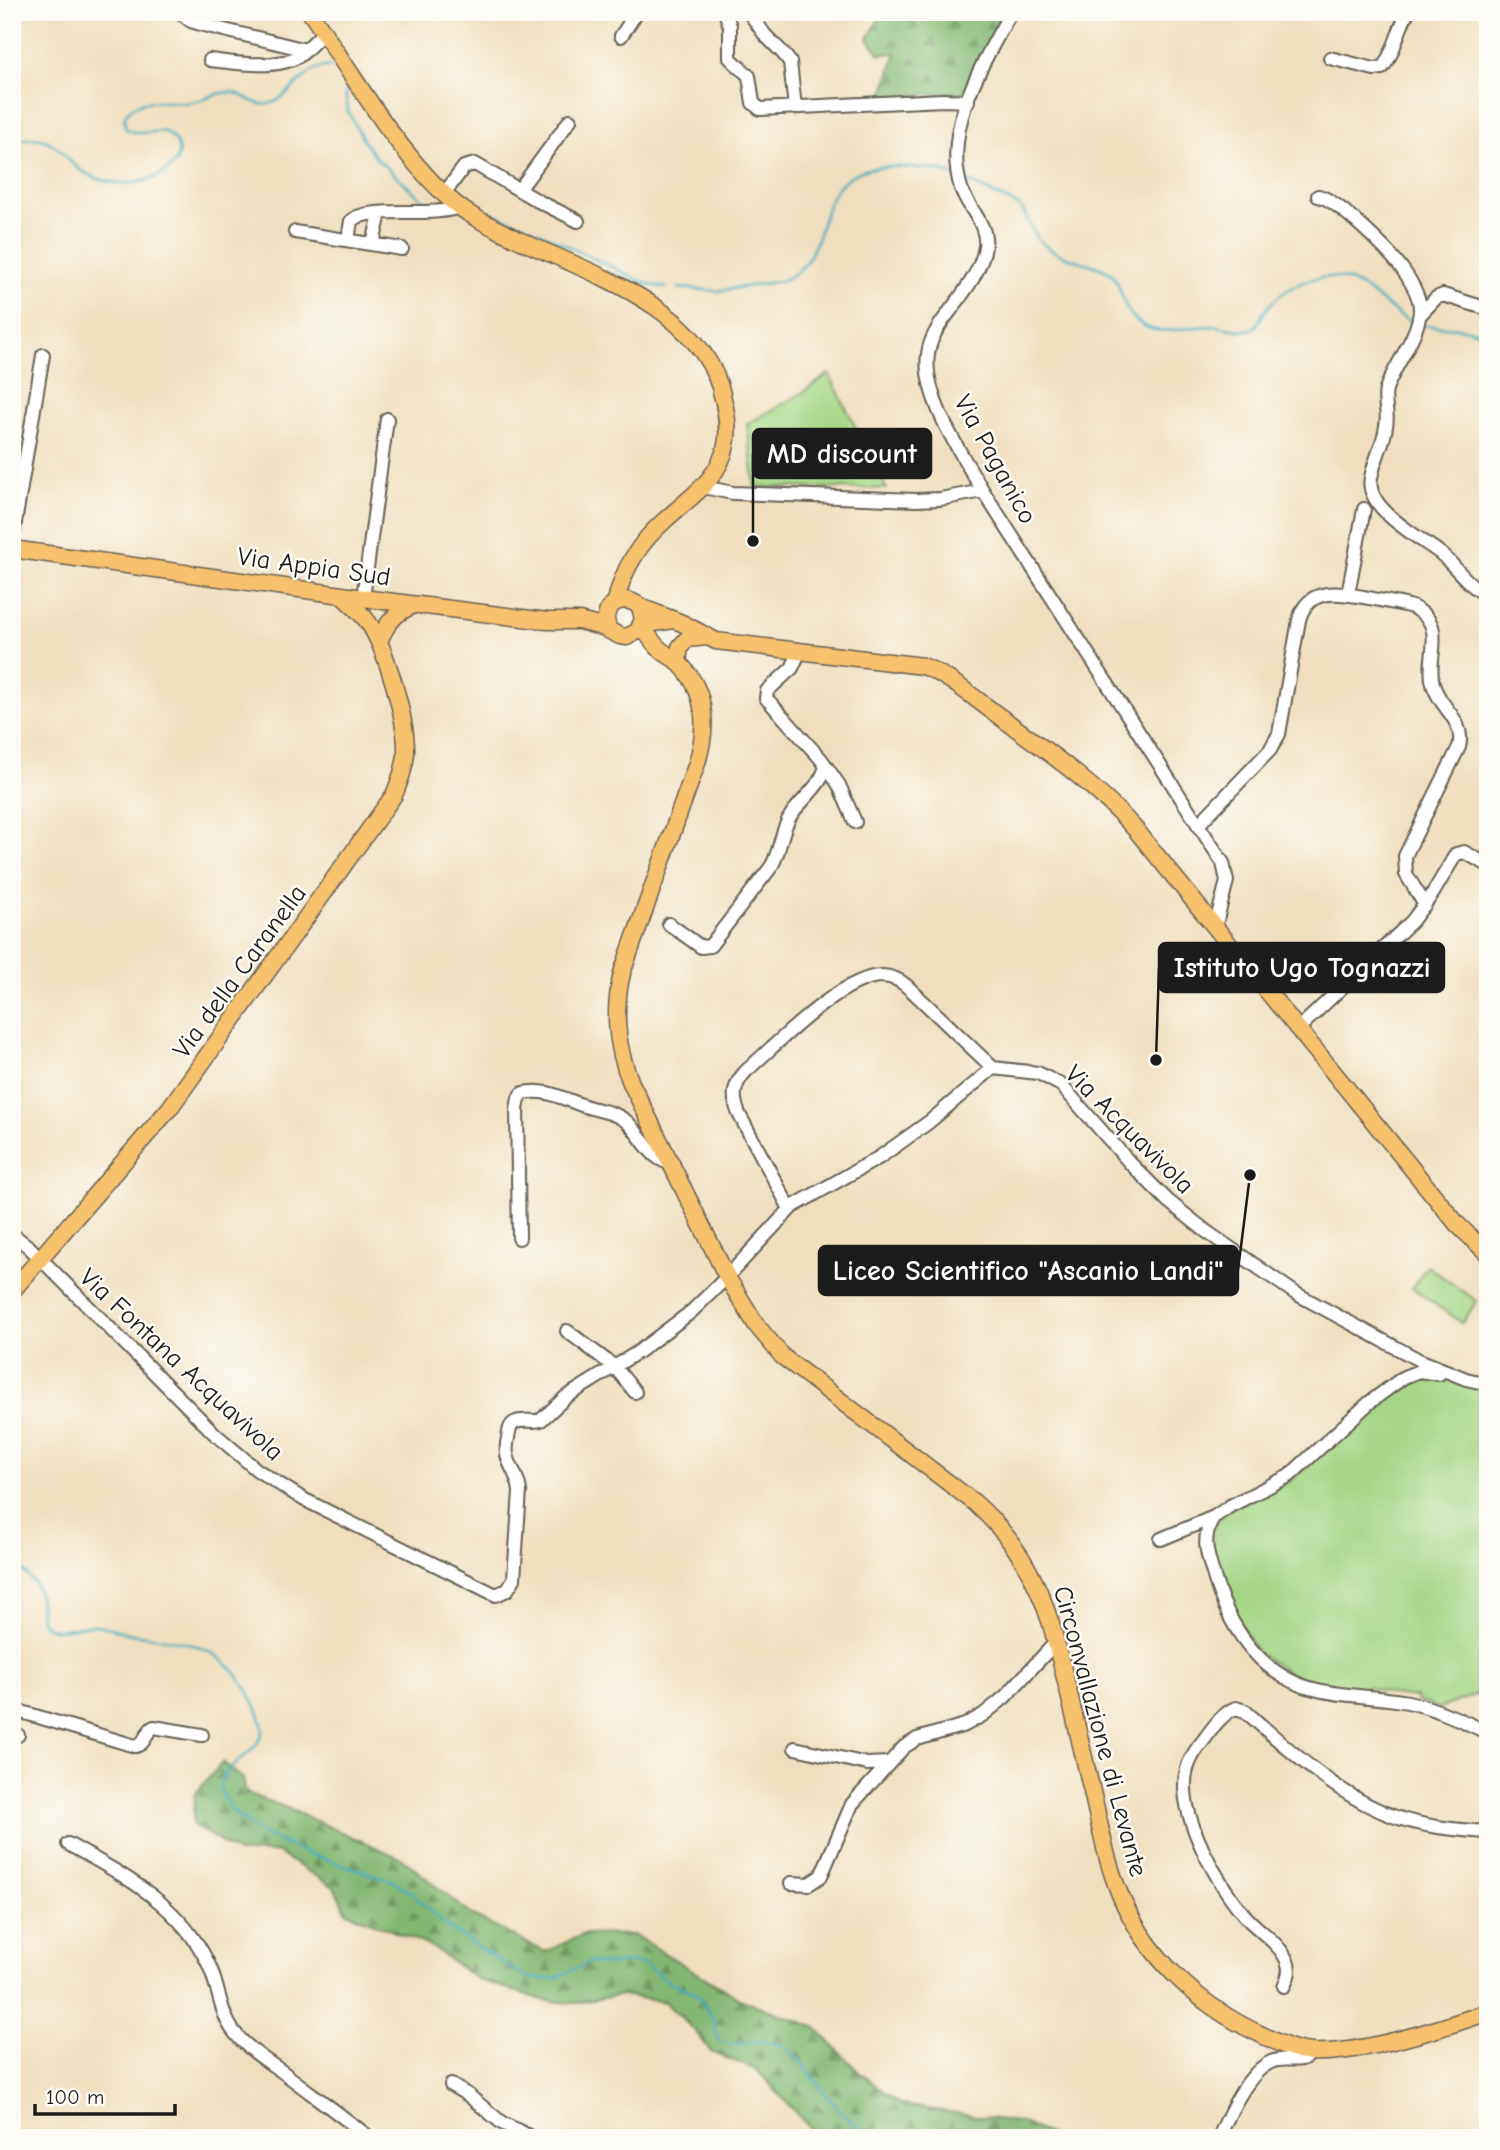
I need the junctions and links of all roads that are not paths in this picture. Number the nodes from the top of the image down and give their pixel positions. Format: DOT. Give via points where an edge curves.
graph roads {
  1 [pos="180,12"];
  2 [pos="310,12"];
  3 [pos="637,12"];
  4 [pos="725,12"];
  5 [pos="749,12"];
  6 [pos="1011,12"];
  7 [pos="1408,12"];
  8 [pos="324,32"];
  9 [pos="621,37"];
  10 [pos="306,50"];
  11 [pos="1330,58"];
  12 [pos="210,60"];
  13 [pos="968,101"];
  14 [pos="795,108"];
  15 [pos="570,120"];
  16 [pos="519,190"];
  17 [pos="444,194"];
  18 [pos="1318,196"];
  19 [pos="460,207"];
  20 [pos="380,213"];
  21 [pos="578,221"];
  22 [pos="295,232"];
  23 [pos="348,240"];
  24 [pos="373,244"];
  25 [pos="402,249"];
  26 [pos="1488,309"];
  27 [pos="1420,315"];
  28 [pos="43,355"];
  29 [pos="387,419"];
  30 [pos="703,487"];
  31 [pos="983,491"];
  32 [pos="1364,509"];
  33 [pos="12,541"];
  34 [pos="12,549"];
  35 [pos="629,563"];
  36 [pos="1348,594"];
  37 [pos="341,595"];
  38 [pos="1488,595"];
  39 [pos="370,599"];
  40 [pos="637,604"];
  41 [pos="415,605"];
  42 [pos="611,606"];
  43 [pos="673,620"];
  44 [pos="579,621"];
  45 [pos="642,625"];
  46 [pos="609,629"];
  47 [pos="627,637"];
  48 [pos="707,637"];
  49 [pos="379,642"];
  50 [pos="662,651"];
  51 [pos="800,651"];
  52 [pos="678,662"];
  53 [pos="826,766"];
  54 [pos="855,822"];
  55 [pos="1198,825"];
  56 [pos="1488,865"];
  57 [pos="1425,905"];
  58 [pos="669,924"];
  59 [pos="1215,927"];
  60 [pos="1298,1030"];
  61 [pos="993,1068"];
  62 [pos="673,1163"];
  63 [pos="790,1209"];
  64 [pos="12,1234"];
  65 [pos="519,1238"];
  66 [pos="1488,1254"];
  67 [pos="39,1259"];
  68 [pos="727,1278"];
  69 [pos="12,1291"];
  70 [pos="567,1331"];
  71 [pos="615,1367"];
  72 [pos="1466,1379"];
  73 [pos="1488,1384"];
  74 [pos="635,1392"];
  75 [pos="1214,1517"];
  76 [pos="1161,1539"];
  77 [pos="1056,1642"];
  78 [pos="12,1709"];
  79 [pos="1488,1733"];
  80 [pos="202,1735"];
  81 [pos="795,1748"];
  82 [pos="888,1763"];
  83 [pos="1488,1832"];
  84 [pos="68,1844"];
  85 [pos="791,1883"];
  86 [pos="1284,1986"];
  87 [pos="1488,2012"];
  88 [pos="1312,2052"];
  89 [pos="451,2085"];
  90 [pos="370,2138"];
  91 [pos="533,2138"];
  92 [pos="1219,2138"];
  1 -- 10 [label="street" via="204,25"];
  2 -- 8 [label="main road"];
  3 -- 9 [label="street"];
  4 -- 14 [label="street" via="730,58 749,76 755,106 764,110"];
  5 -- 14 [label="street" via="790,62"];
  6 -- 13 [label="street, Via Paganico"];
  7 -- 11 [label="street" via="1382,68"];
  8 -- 10 [label="street"];
  8 -- 17 [label="main road" via="391,130"];
  10 -- 12 [label="street" via="288,61"];
  13 -- 14 [label="street"];
  13 -- 31 [label="street, Via Paganico" via="956,159 963,195 983,229 985,249 970,281 935,332 928,365 945,420"];
  15 -- 16 [label="street"];
  16 -- 17 [label="street" via="472,163"];
  16 -- 21 [label="street"];
  17 -- 19 [label="main road"];
  18 -- 27 [label="street" via="1334,202 1400,267 1416,294"];
  19 -- 20 [label="street" via="438,213"];
  19 -- 30 [label="main road" via="629,292 693,338 713,370 727,422 723,456"];
  20 -- 23 [label="street" via="355,218"];
  20 -- 24 [label="street"];
  22 -- 23 [label="street"];
  23 -- 24 [label="street"];
  24 -- 25 [label="street"];
  26 -- 27 [label="street" via="1443,295"];
  27 -- 38 [label="street" via="1386,389 1387,425 1370,479 1371,491 1384,512"];
  28 -- 33 [label="street"];
  29 -- 39 [label="street"];
  30 -- 31 [label="street" via="733,493 911,500"];
  30 -- 35 [label="main road" via="655,530"];
  31 -- 55 [label="street, Via Paganico"];
  32 -- 36 [label="street"];
  34 -- 37 [label="main road, Via Appia Sud"];
  35 -- 40 [label="main road" via="629,586"];
  35 -- 42 [label="main road"];
  36 -- 55 [label="street" via="1325,594 1305,606 1279,734"];
  36 -- 57 [label="street" via="1406,606 1427,617 1434,636 1433,683 1460,731 1460,747 1405,859 1407,876"];
  37 -- 39 [label="main road, Via Appia Sud"];
  37 -- 49 [label="main road, Via della Caranella" via="363,615"];
  39 -- 41 [label="main road, Via Appia Sud"];
  39 -- 49 [label="main road, Via della Caranella"];
  40 -- 42 [label="main road" via="629,599"];
  40 -- 43 [label="main road"];
  40 -- 45 [label="main road"];
  41 -- 44 [label="main road, Via Appia Sud"];
  41 -- 49 [label="main road" via="393,617"];
  42 -- 44 [label="main road"];
  42 -- 46 [label="main road" via="606,617"];
  43 -- 45 [label="main road"];
  43 -- 48 [label="main road"];
  44 -- 46 [label="main road, Via Appia Sud"];
  45 -- 47 [label="main road"];
  45 -- 50 [label="main road, Circonvallazione di Levante"];
  46 -- 47 [label="main road"];
  47 -- 50 [label="main road"];
  48 -- 51 [label="main road"];
  48 -- 52 [label="main road" via="687,639 680,647"];
  49 -- 67 [label="main road, Via della Caranella" via="405,736 404,769 394,795 169,1109"];
  50 -- 52 [label="main road, Circonvallazione di Levante"];
  51 -- 53 [label="street" via="792,668 763,697"];
  51 -- 59 [label="main road" via="914,663 945,678 1062,763 1115,809"];
  52 -- 62 [label="main road, Circonvallazione di Levante" via="702,700 702,743 626,958 616,1013 617,1036 629,1077"];
  53 -- 54 [label="street"];
  53 -- 58 [label="street" via="789,819 771,867 711,945 701,947"];
  55 -- 59 [label="street, Via Paganico" via="1223,863 1227,878"];
  56 -- 57 [label="street" via="1459,852"];
  57 -- 60 [label="street"];
  59 -- 60 [label="main road"];
  60 -- 66 [label="main road" via="1465,1233"];
  61 -- 63 [label="street" via="886,1153"];
  61 -- 63 [label="street" via="895,979 874,977 835,995 746,1071 735,1087 737,1110"];
  61 -- 72 [label="street, Via Acquavivola" via="1054,1079 1161,1195 1207,1232 1306,1300 1419,1360"];
  62 -- 65 [label="street" via="657,1157 619,1116 557,1095 523,1093 517,1110"];
  62 -- 68 [label="main road, Circonvallazione di Levante"];
  63 -- 68 [label="street"];
  64 -- 67 [label="street"];
  67 -- 69 [label="main road, Via della Caranella"];
  67 -- 71 [label="street, Via Fontana Acquavivola" via="260,1473 492,1595 507,1590 515,1573 520,1490 506,1455 510,1428 520,1421 541,1420 564,1399"];
  68 -- 71 [label="street, Via Fontana Acquavivola" via="686,1317"];
  68 -- 77 [label="main road, Circonvallazione di Levante" via="783,1357 957,1488 999,1527 1034,1576"];
  70 -- 71 [label="street"];
  71 -- 74 [label="street"];
  72 -- 73 [label="street, Via Acquavivola"];
  72 -- 75 [label="street" via="1422,1371 1407,1375 1370,1402 1293,1473"];
  75 -- 76 [label="street"];
  75 -- 79 [label="street" via="1205,1543 1217,1588 1235,1624 1265,1666 1315,1690 1416,1704"];
  77 -- 82 [label="street" via="989,1710 965,1725 911,1742"];
  77 -- 88 [label="main road, Circonvallazione di Levante" via="1111,1870 1138,1929 1170,1970 1215,2008 1255,2032"];
  78 -- 80 [label="street" via="135,1746 155,1727"];
  81 -- 82 [label="street" via="867,1764"];
  82 -- 85 [label="street" via="852,1804 821,1876 811,1883"];
  83 -- 86 [label="street" via="1430,1825 1379,1810 1306,1763 1245,1711 1228,1711 1190,1761 1188,1803 1221,1882 1286,1958 1289,1970"];
  84 -- 90 [label="street" via="133,1881 169,1911 206,1959 236,2034"];
  87 -- 88 [label="main road, Circonvallazione di Levante" via="1387,2041"];
  88 -- 92 [label="street" via="1302,2060 1265,2065 1242,2093"];
  89 -- 91 [label="street" via="502,2123"];
}
